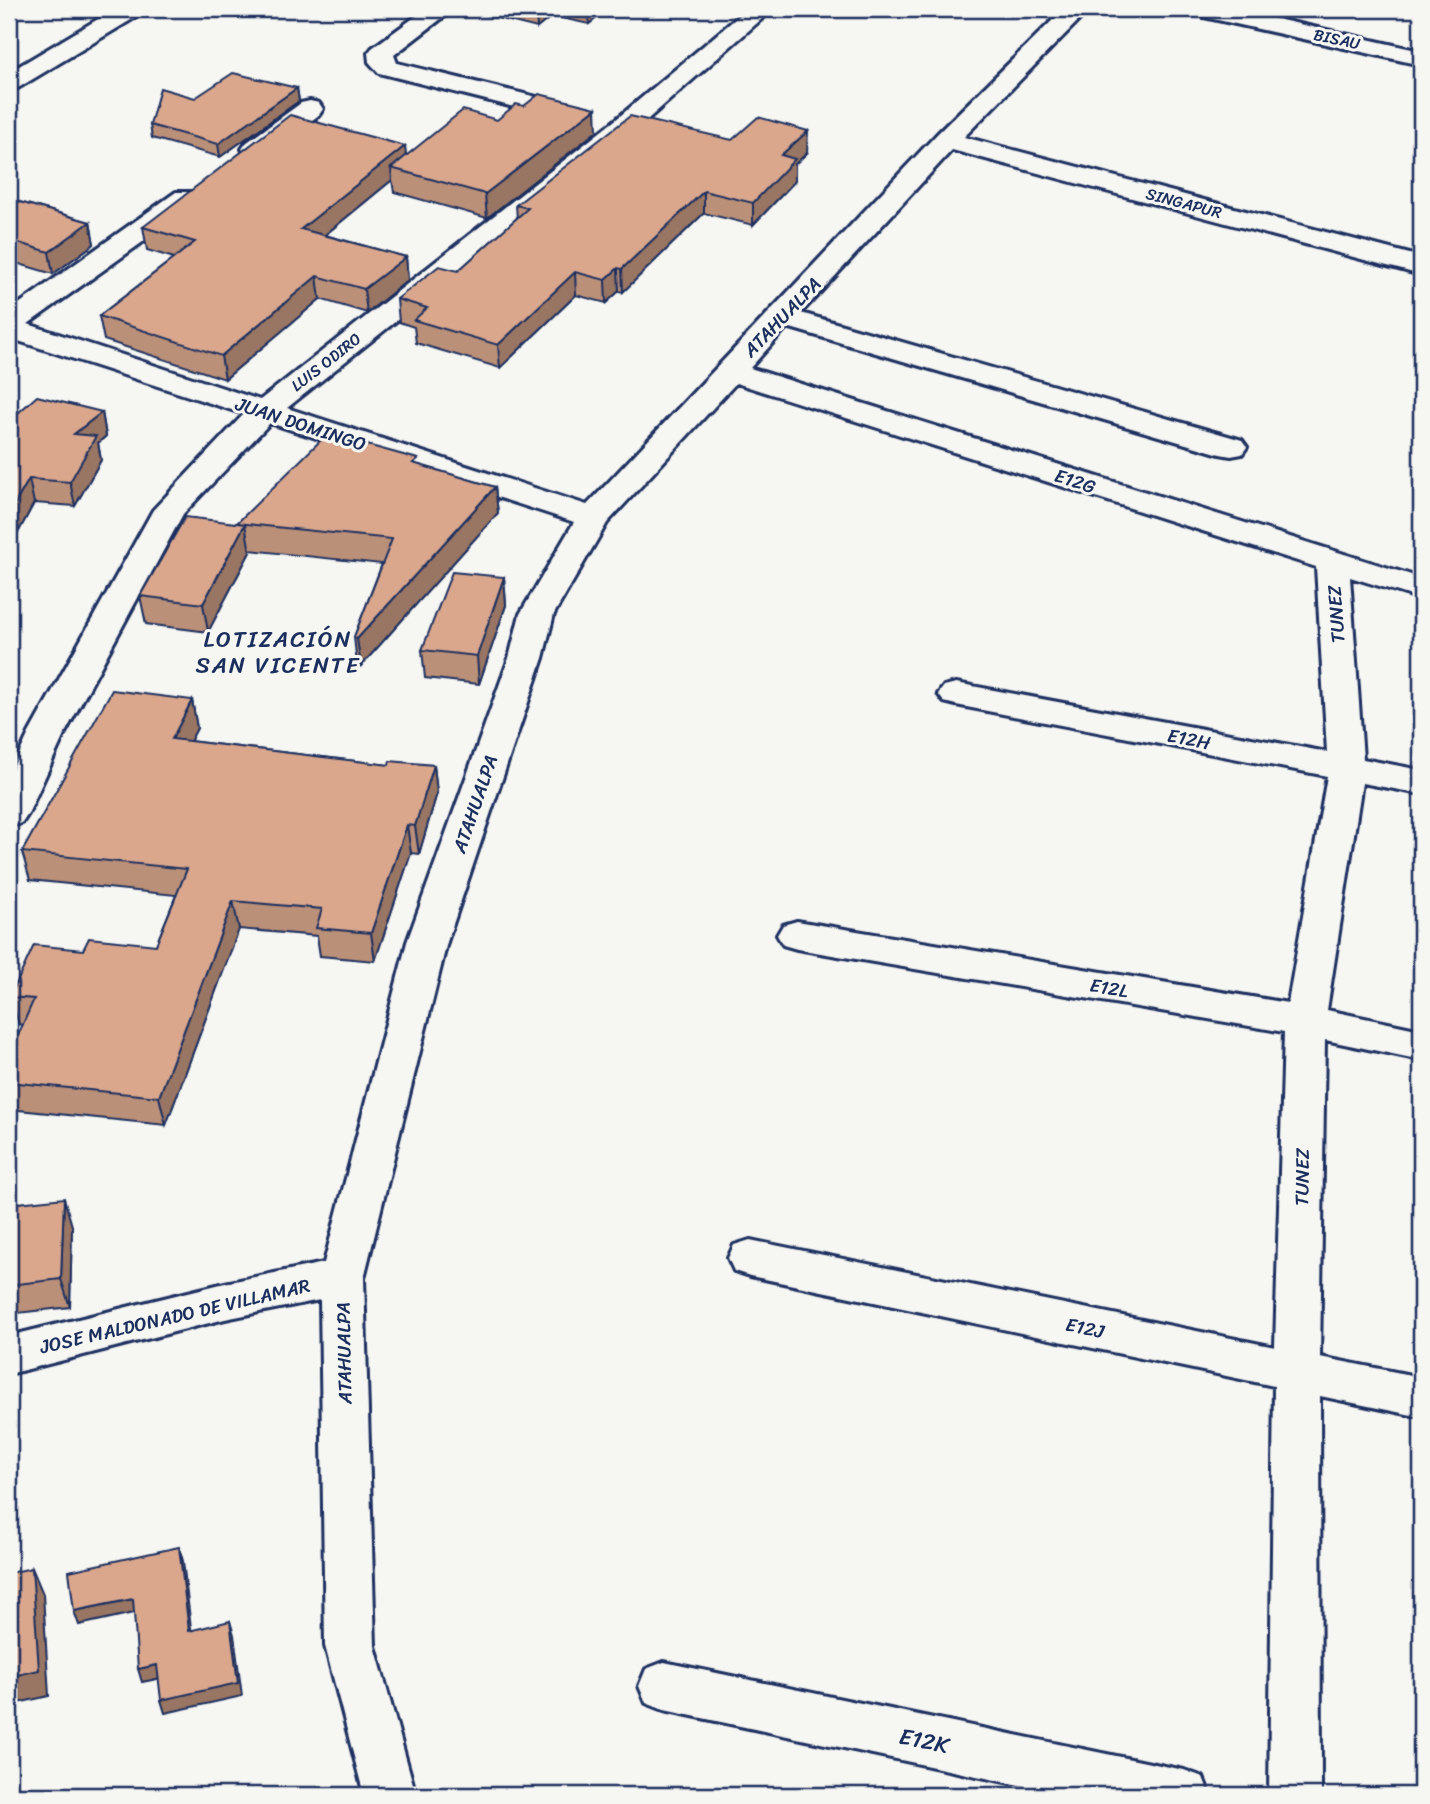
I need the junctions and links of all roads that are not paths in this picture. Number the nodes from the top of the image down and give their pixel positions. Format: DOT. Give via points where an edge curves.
graph roads {
  1 [pos="132,9"];
  2 [pos="442,9"];
  3 [pos="761,9"];
  4 [pos="1078,9"];
  5 [pos="1213,12"];
  6 [pos="1421,58"];
  7 [pos="9,83"];
  8 [pos="310,109"];
  9 [pos="623,127"];
  10 [pos="946,140"];
  11 [pos="1421,266"];
  12 [pos="784,317"];
  13 [pos="9,326"];
  14 [pos="730,371"];
  15 [pos="263,412"];
  16 [pos="1231,447"];
  17 [pos="593,518"];
  18 [pos="1332,563"];
  19 [pos="1421,589"];
  20 [pos="956,694"];
  21 [pos="1346,769"];
  22 [pos="1421,782"];
  23 [pos="9,814"];
  24 [pos="797,935"];
  25 [pos="1306,1021"];
  26 [pos="1421,1045"];
  27 [pos="750,1258"];
  28 [pos="342,1278"];
  29 [pos="9,1355"];
  30 [pos="1297,1371"];
  31 [pos="1421,1397"];
  32 [pos="664,1686"];
  33 [pos="390,1795"];
  34 [pos="1184,1795"];
  35 [pos="1295,1795"];
  1 -- 7 [label="street"];
  2 -- 9 [label="street" via="381,53 388,68"];
  3 -- 9 [label="street, LUIS ODIRO"];
  4 -- 10 [label="street, ATAHUALPA"];
  5 -- 6 [label="street, BISAU"];
  8 -- 13 [label="street"];
  9 -- 15 [label="street, LUIS ODIRO"];
  10 -- 11 [label="street, SINGAPUR"];
  10 -- 12 [label="street, ATAHUALPA"];
  12 -- 14 [label="street, ATAHUALPA"];
  12 -- 16 [label="street"];
  13 -- 15 [label="street, JUAN DOMINGO"];
  14 -- 17 [label="street, ATAHUALPA"];
  14 -- 18 [label="street, E12G"];
  15 -- 17 [label="street, JUAN DOMINGO"];
  15 -- 23 [label="street, LUIS ODIRO" via="169,510 47,733"];
  17 -- 28 [label="street, ATAHUALPA" via="537,614 526,658 427,942"];
  18 -- 19 [label="street, E12G"];
  18 -- 21 [label="street, TUNEZ"];
  20 -- 21 [label="street, E12H"];
  21 -- 22 [label="street, E12H"];
  21 -- 25 [label="street, TUNEZ"];
  24 -- 25 [label="street, E12L"];
  25 -- 26 [label="street, E12L"];
  25 -- 30 [label="street, TUNEZ"];
  27 -- 30 [label="street, E12J"];
  28 -- 29 [label="street, JOSE MALDONADO DE VILLAMAR" via="225,1301"];
  28 -- 33 [label="street, ATAHUALPA" via="350,1646"];
  30 -- 31 [label="street, E12J"];
  30 -- 35 [label="street, TUNEZ"];
  32 -- 34 [label="street, E12K"];
}
